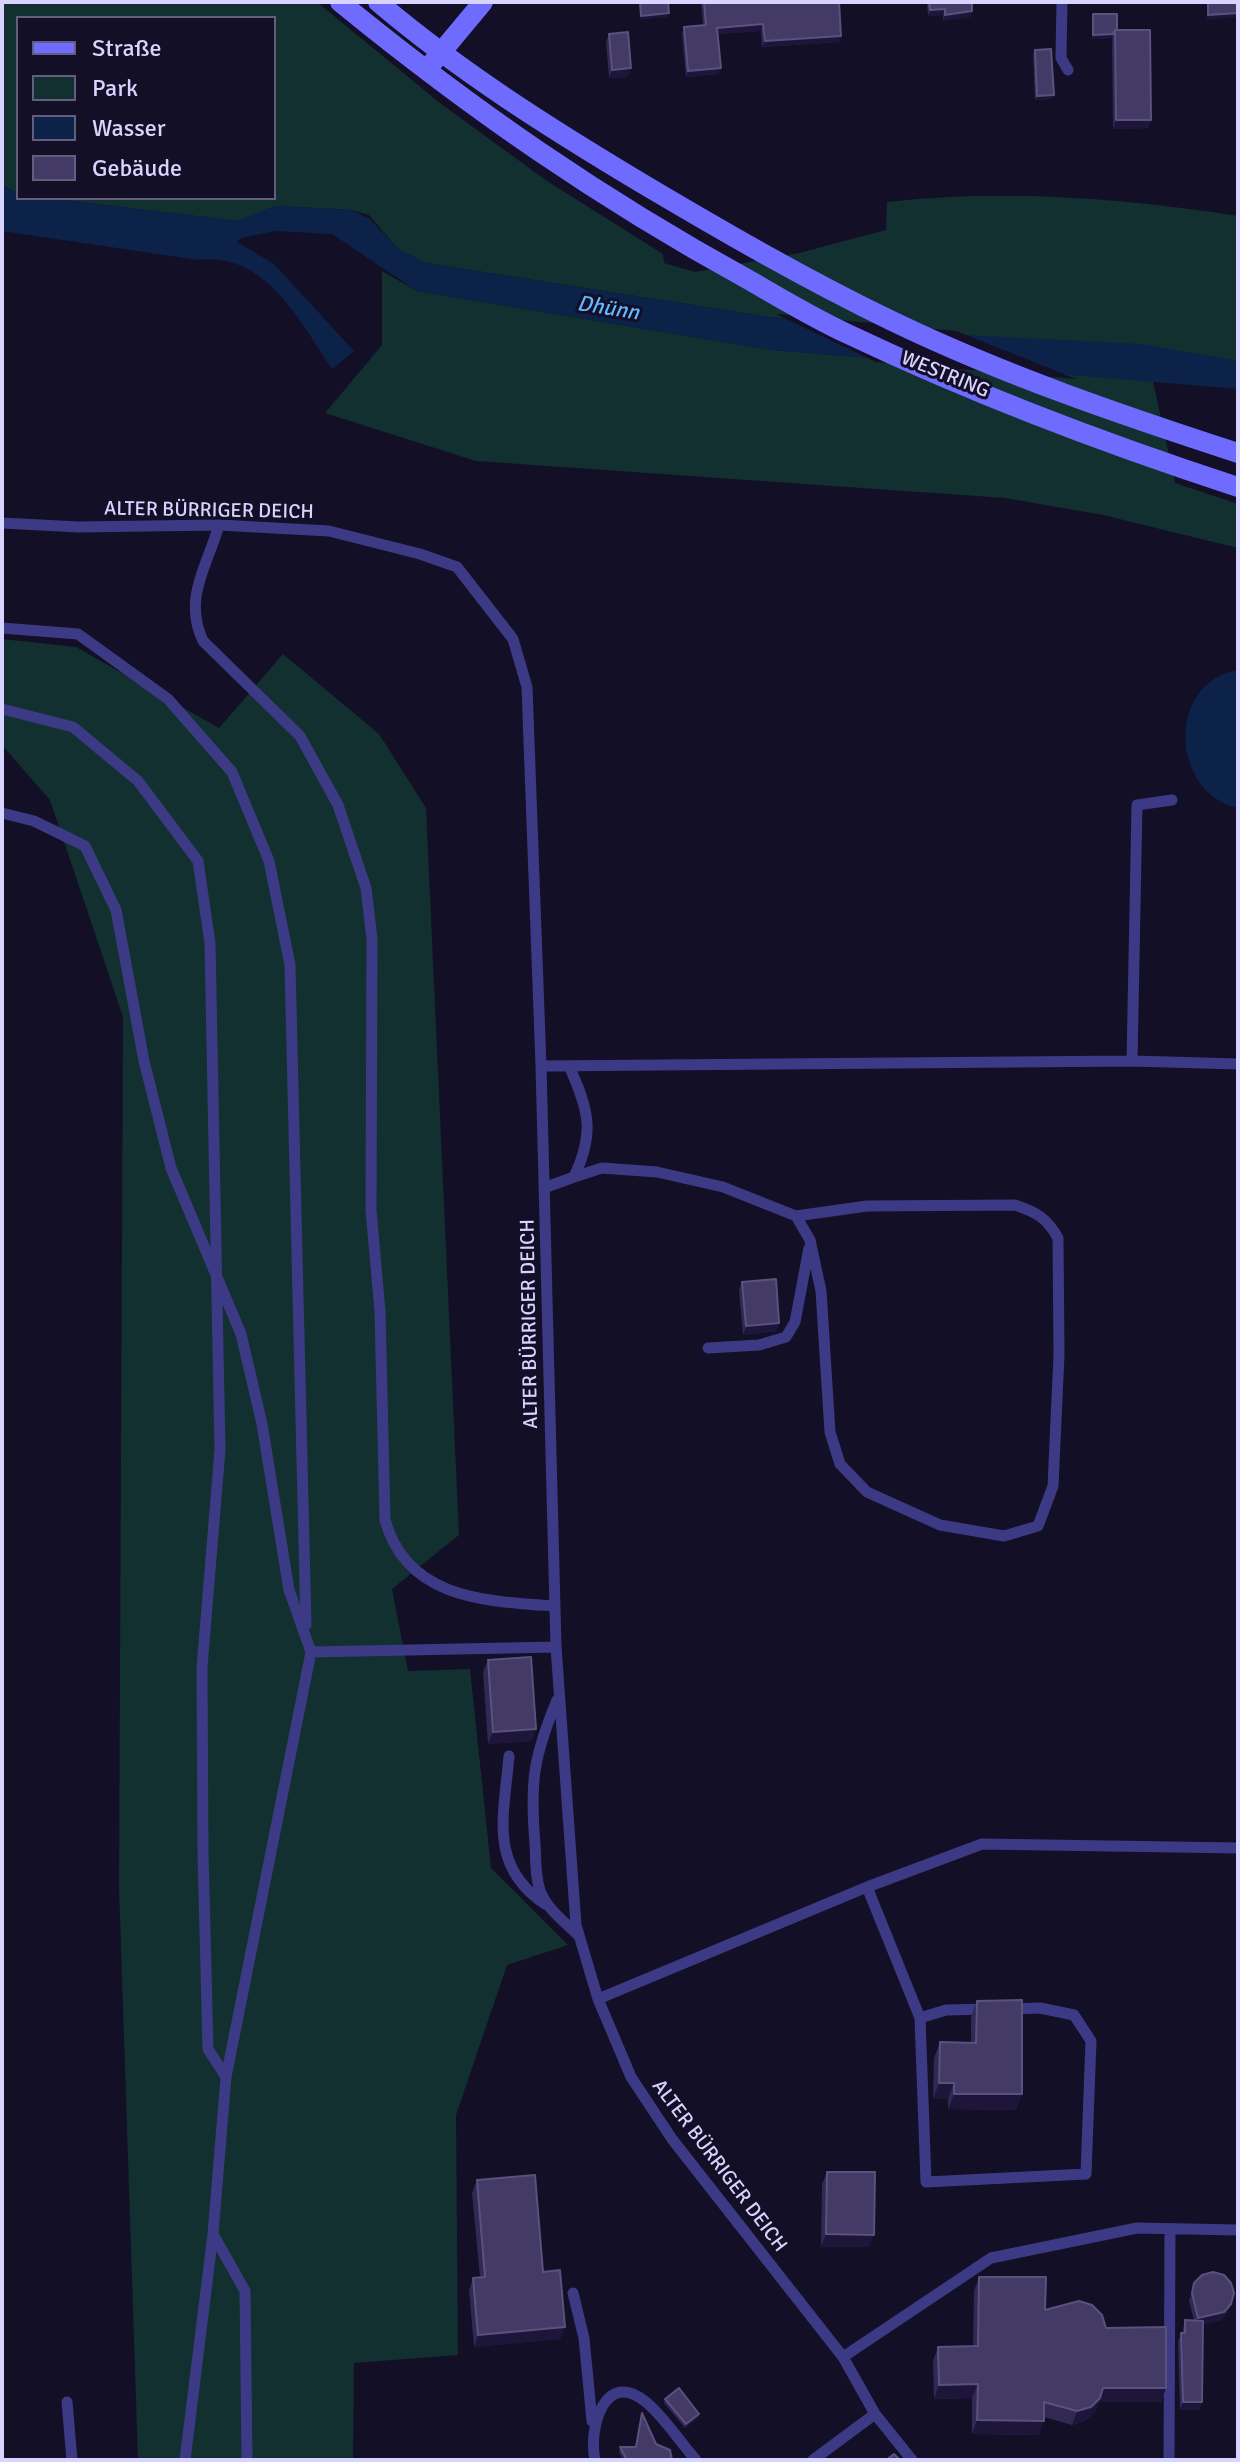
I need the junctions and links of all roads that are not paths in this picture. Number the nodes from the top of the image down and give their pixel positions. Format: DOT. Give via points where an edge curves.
graph roads {
  1 [pos="340,2"];
  2 [pos="378,2"];
  3 [pos="483,2"];
  4 [pos="1062,2"];
  5 [pos="441,52"];
  6 [pos="1068,70"];
  7 [pos="425,71"];
  8 [pos="1238,453"];
  9 [pos="1238,487"];
  10 [pos="2,523"];
  11 [pos="219,525"];
  12 [pos="2,628"];
  13 [pos="2,709"];
  14 [pos="1172,800"];
  15 [pos="2,813"];
  16 [pos="1132,1061"];
  17 [pos="1238,1064"];
  18 [pos="541,1066"];
  19 [pos="569,1066"];
  20 [pos="574,1177"];
  21 [pos="544,1188"];
  22 [pos="796,1216"];
  23 [pos="810,1240"];
  24 [pos="215,1277"];
  25 [pos="708,1348"];
  26 [pos="554,1606"];
  27 [pos="306,1632"];
  28 [pos="556,1647"];
  29 [pos="311,1652"];
  30 [pos="558,1695"];
  31 [pos="509,1756"];
  32 [pos="1238,1848"];
  33 [pos="867,1887"];
  34 [pos="548,1907"];
  35 [pos="580,1937"];
  36 [pos="598,1999"];
  37 [pos="920,2018"];
  38 [pos="226,2077"];
  39 [pos="1170,2229"];
  40 [pos="1238,2230"];
  41 [pos="213,2234"];
  42 [pos="573,2293"];
  43 [pos="843,2357"];
  44 [pos="67,2402"];
  45 [pos="875,2414"];
  46 [pos="592,2426"];
  47 [pos="72,2460"];
  48 [pos="185,2460"];
  49 [pos="247,2460"];
  50 [pos="595,2460"];
  51 [pos="696,2460"];
  52 [pos="813,2460"];
  53 [pos="912,2460"];
  54 [pos="1169,2460"];
  1 -- 7 [label="main road, WESTRING"];
  2 -- 5 [label="main road"];
  3 -- 5 [label="main road"];
  4 -- 6 [label="lane" via="1061,58"];
  5 -- 7 [label="main road"];
  5 -- 8 [label="main road" via="588,152 740,242 892,321 972,357"];
  7 -- 9 [label="main road, WESTRING" via="567,173 848,335"];
  10 -- 11 [label="lane, ALTER BÜRRIGER DEICH"];
  11 -- 18 [label="lane, ALTER BÜRRIGER DEICH" via="329,531 457,567 513,639 527,687"];
  11 -- 26 [label="lane" via="193,599 194,622 203,641 300,736 338,805 366,888 372,939 371,1210 380,1311 385,1520 392,1548 451,1592 490,1602"];
  12 -- 27 [label="lane" via="78,634 168,699 232,772 269,861 290,965"];
  13 -- 24 [label="lane" via="73,727 138,781 198,861 210,943"];
  14 -- 16 [label="lane" via="1137,805"];
  15 -- 24 [label="lane" via="34,821 85,846 116,910 144,1061 171,1168"];
  16 -- 17 [label="lane"];
  16 -- 19 [label="lane"];
  18 -- 19 [label="lane"];
  18 -- 21 [label="lane, ALTER BÜRRIGER DEICH"];
  19 -- 20 [label="lane" via="589,1124 587,1151"];
  20 -- 21 [label="lane"];
  20 -- 22 [label="lane" via="602,1168 657,1172 723,1187"];
  21 -- 26 [label="lane, ALTER BÜRRIGER DEICH"];
  22 -- 23 [label="lane"];
  22 -- 23 [label="lane" via="867,1206 1015,1205 1049,1222 1058,1238 1059,1355 1053,1486 1038,1526 1004,1536 940,1525 867,1492 840,1464 830,1432 821,1291"];
  23 -- 25 [label="lane" via="795,1322 786,1337 759,1345"];
  24 -- 27 [label="lane" via="241,1334 262,1424 289,1590"];
  24 -- 38 [label="lane" via="220,1450 202,1667 203,1853 208,2049"];
  26 -- 28 [label="lane, ALTER BÜRRIGER DEICH"];
  27 -- 29 [label="lane"];
  28 -- 29 [label="lane"];
  28 -- 30 [label="lane, ALTER BÜRRIGER DEICH"];
  29 -- 38 [label="lane"];
  30 -- 34 [label="lane" via="540,1739 531,1787 540,1892"];
  30 -- 35 [label="lane, ALTER BÜRRIGER DEICH"];
  31 -- 34 [label="lane" via="504,1852 528,1893"];
  32 -- 33 [label="lane" via="982,1844"];
  33 -- 36 [label="lane"];
  33 -- 37 [label="lane"];
  34 -- 35 [label="lane"];
  35 -- 36 [label="lane, ALTER BÜRRIGER DEICH"];
  36 -- 43 [label="lane, ALTER BÜRRIGER DEICH" via="631,2077 672,2139"];
  37 -- 37 [label="lane" via="926,2182 1086,2174 1091,2041 1074,2015 1040,2008 946,2010"];
  38 -- 41 [label="lane"];
  39 -- 40 [label="lane"];
  39 -- 43 [label="lane" via="1137,2228 991,2258"];
  39 -- 54 [label="lane"];
  41 -- 48 [label="lane"];
  41 -- 49 [label="lane" via="245,2291"];
  42 -- 46 [label="lane" via="584,2338"];
  43 -- 45 [label="lane, ALTER BÜRRIGER DEICH"];
  44 -- 47 [label="lane"];
  45 -- 52 [label="lane"];
  45 -- 53 [label="lane, ALTER BÜRRIGER DEICH"];
  46 -- 50 [label="lane"];
  46 -- 51 [label="lane" via="600,2404 630,2393 646,2402"];
}
